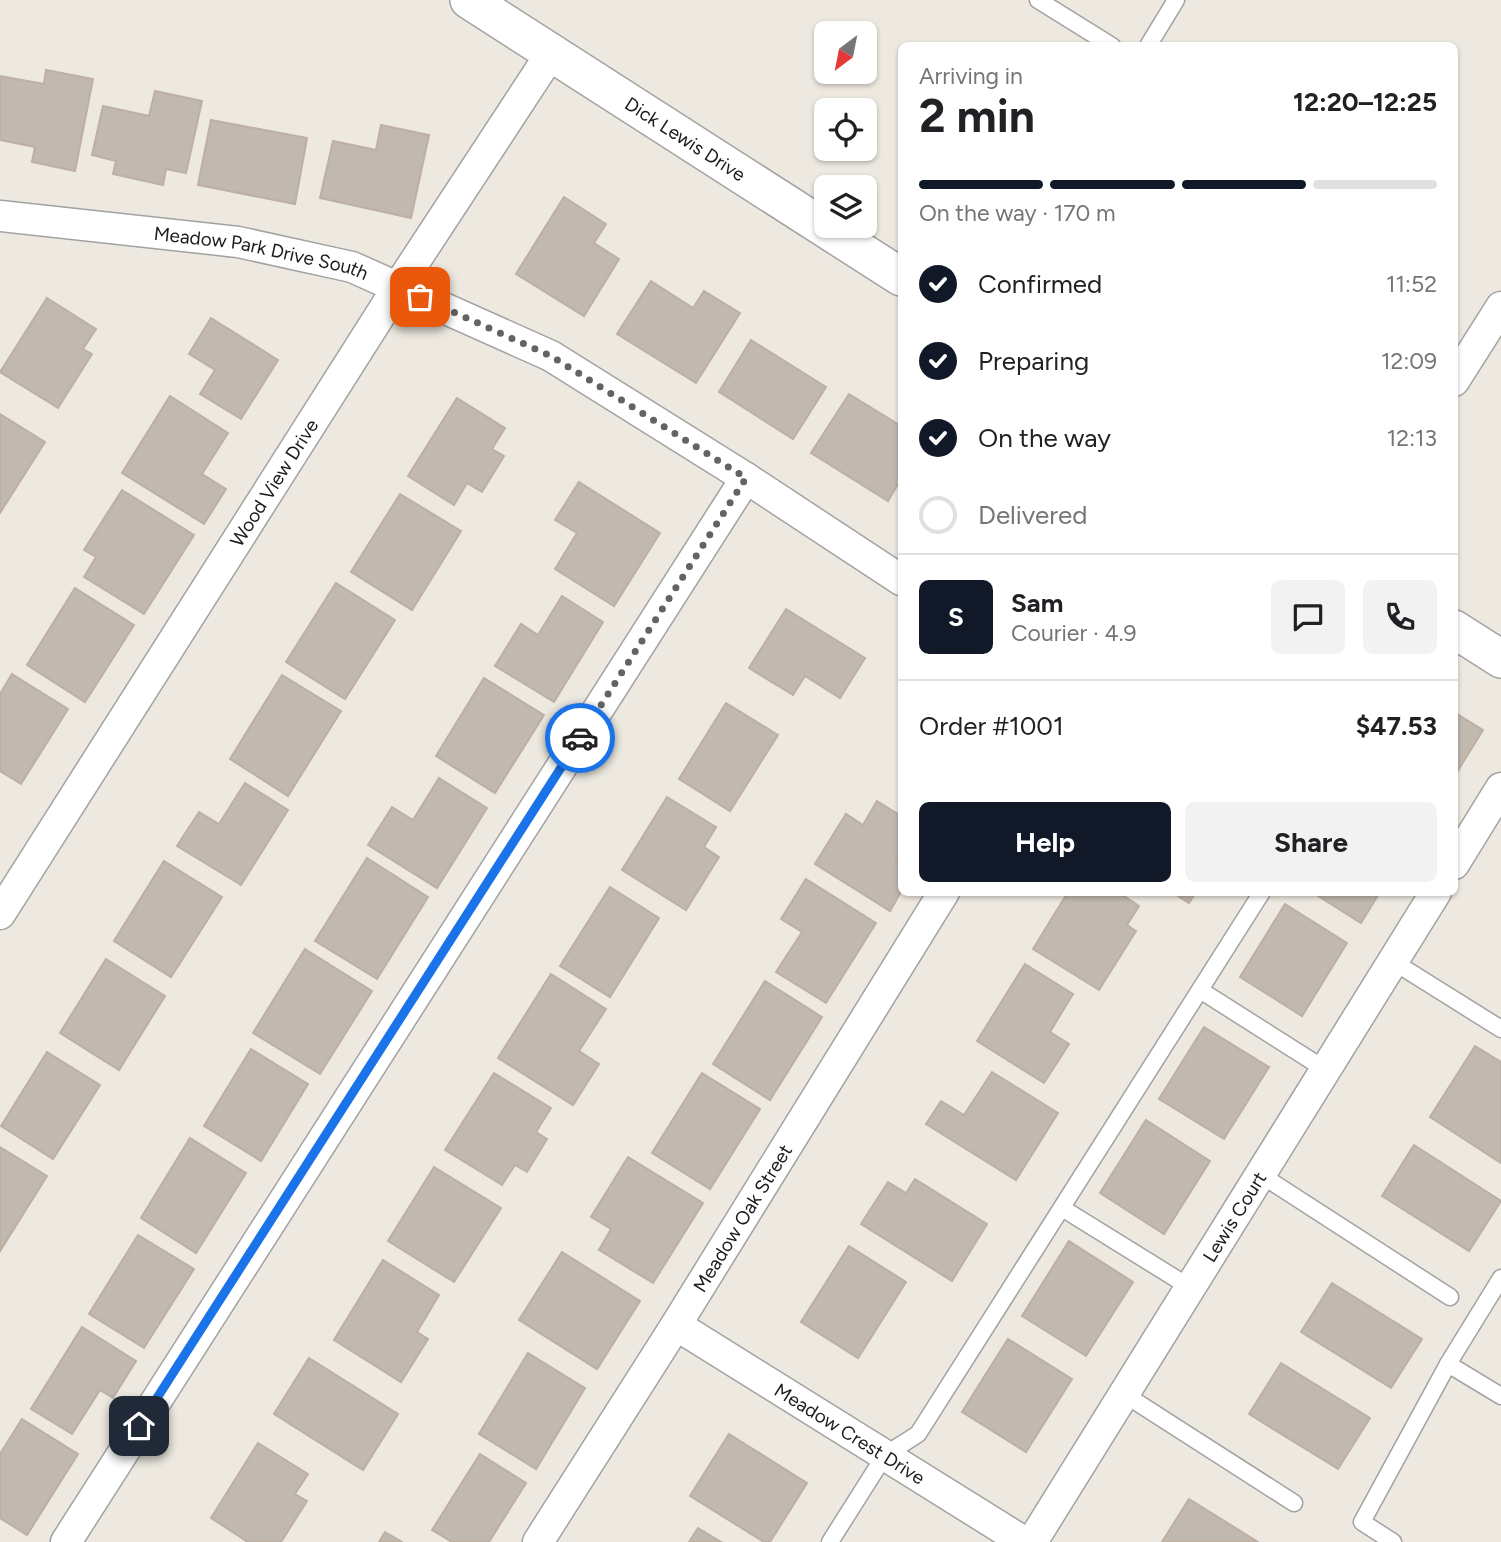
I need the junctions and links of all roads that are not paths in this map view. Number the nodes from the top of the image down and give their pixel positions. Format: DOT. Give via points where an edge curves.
graph roads {
  1 [pos="1038,0"];
  2 [pos="1176,0"];
  3 [pos="478,2"];
  4 [pos="1106,42"];
  5 [pos="1150,42"];
  6 [pos="552,52"];
  7 [pos="0,216"];
  8 [pos="898,274"];
  9 [pos="398,287"];
  10 [pos="1500,312"];
  11 [pos="1458,375"];
  12 [pos="746,478"];
  13 [pos="898,578"];
  14 [pos="1458,632"];
  15 [pos="1501,659"];
  16 [pos="1501,788"];
  17 [pos="1458,852"];
  18 [pos="942,896"];
  19 [pos="1259,896"];
  20 [pos="1434,896"];
  21 [pos="0,914"];
  22 [pos="1394,961"];
  23 [pos="1200,990"];
  24 [pos="1501,1029"];
  25 [pos="1326,1070"];
  26 [pos="1261,1175"];
  27 [pos="1062,1208"];
  28 [pos="1501,1278"];
  29 [pos="1191,1287"];
  30 [pos="1451,1297"];
  31 [pos="676,1325"];
  32 [pos="1448,1364"];
  33 [pos="1124,1394"];
  34 [pos="1501,1396"];
  35 [pos="885,1455"];
  36 [pos="1294,1503"];
  37 [pos="65,1542"];
  38 [pos="538,1542"];
  39 [pos="830,1542"];
  40 [pos="1024,1542"];
  41 [pos="1032,1542"];
  42 [pos="1393,1542"];
  1 -- 4 [label="lane"];
  2 -- 5 [label="lane"];
  3 -- 6 [label="street, Dick Lewis Drive"];
  6 -- 8 [label="street, Dick Lewis Drive"];
  6 -- 9 [label="street, Wood View Drive"];
  7 -- 9 [label="street, Meadow Park Drive South" via="238,242 352,267"];
  9 -- 12 [label="street, Meadow Park Drive South" via="551,356"];
  9 -- 21 [label="street, Wood View Drive"];
  10 -- 11 [label="street"];
  12 -- 13 [label="street, Meadow Park Drive South"];
  12 -- 37 [label="street"];
  14 -- 15 [label="street"];
  16 -- 17 [label="street"];
  18 -- 31 [label="street, Meadow Oak Street"];
  19 -- 23 [label="lane"];
  20 -- 22 [label="street, Lewis Court"];
  22 -- 24 [label="lane"];
  22 -- 25 [label="street, Lewis Court"];
  23 -- 25 [label="lane"];
  23 -- 27 [label="lane"];
  25 -- 26 [label="street, Lewis Court"];
  26 -- 29 [label="street, Lewis Court"];
  26 -- 30 [label="lane"];
  27 -- 29 [label="lane"];
  27 -- 35 [label="lane" via="918,1434"];
  28 -- 32 [label="lane"];
  29 -- 33 [label="street, Lewis Court"];
  31 -- 35 [label="street, Meadow Crest Drive"];
  31 -- 38 [label="street, Meadow Oak Street"];
  32 -- 34 [label="lane"];
  32 -- 42 [label="lane" via="1362,1522"];
  33 -- 36 [label="lane"];
  33 -- 41 [label="street, Lewis Court"];
  35 -- 39 [label="lane"];
  35 -- 40 [label="street, Meadow Crest Drive"];
}
